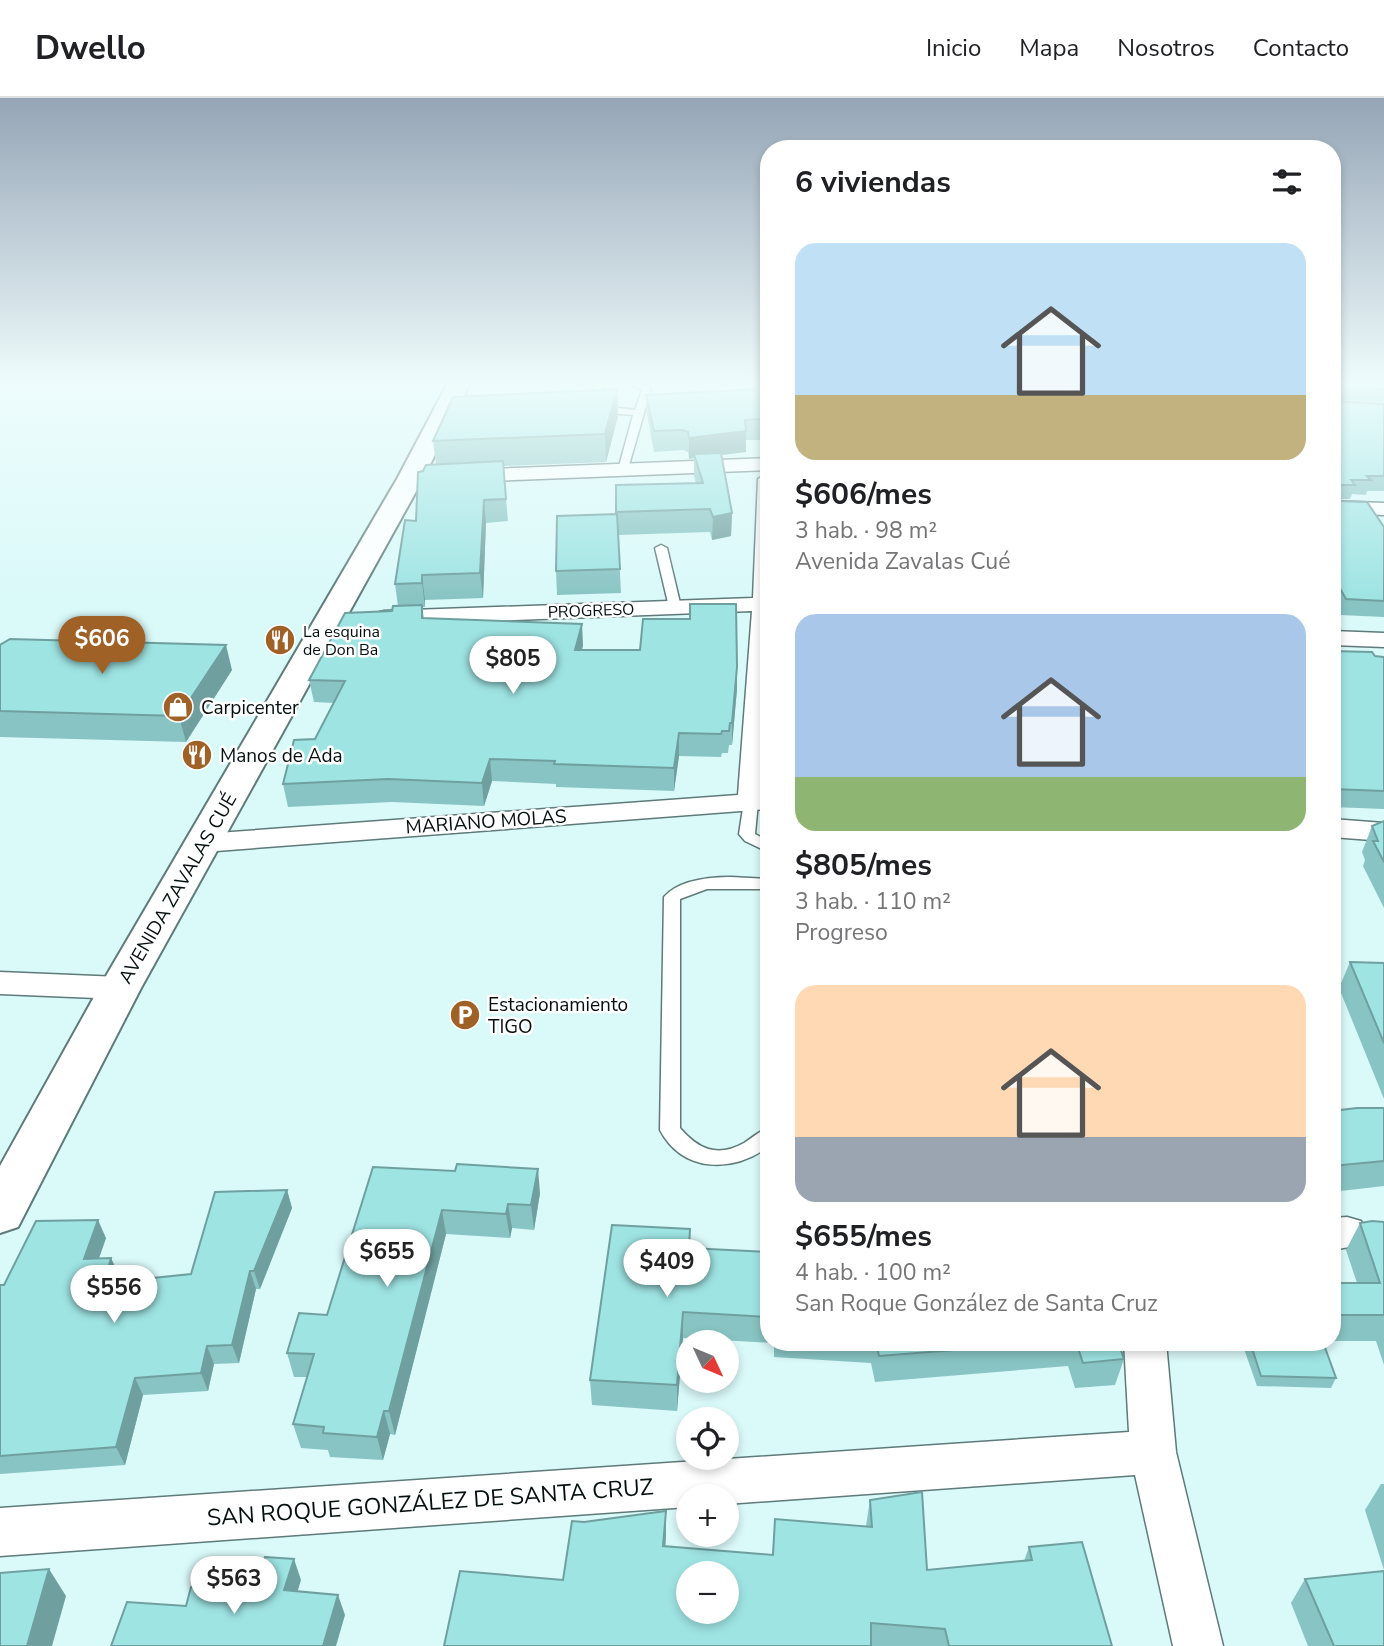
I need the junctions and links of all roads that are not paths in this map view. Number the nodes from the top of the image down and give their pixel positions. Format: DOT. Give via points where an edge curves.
graph roads {
  1 [pos="439,453"];
  2 [pos="627,453"];
  3 [pos="760,464"];
  4 [pos="623,470"];
  5 [pos="432,478"];
  6 [pos="1341,508"];
  7 [pos="1384,509"];
  8 [pos="661,548"];
  9 [pos="760,604"];
  10 [pos="675,607"];
  11 [pos="330,620"];
  12 [pos="1341,638"];
  13 [pos="1384,640"];
  14 [pos="760,801"];
  15 [pos="1341,829"];
  16 [pos="1384,832"];
  17 [pos="204,843"];
  18 [pos="760,843"];
  19 [pos="760,883"];
  20 [pos="0,983"];
  21 [pos="120,988"];
  22 [pos="760,1143"];
  23 [pos="0,1212"];
  24 [pos="1146,1351"];
  25 [pos="1153,1451"];
  26 [pos="0,1532"];
  27 [pos="1198,1646"];
  1 -- 5 [label="main road, AVENIDA ZAVALAS CUÉ"];
  2 -- 4 [label="lane"];
  3 -- 4 [label="street"];
  4 -- 5 [label="street"];
  5 -- 11 [label="main road, AVENIDA ZAVALAS CUÉ"];
  6 -- 7 [label="street"];
  8 -- 10 [label="lane"];
  9 -- 10 [label="street, PROGRESO"];
  10 -- 11 [label="street, PROGRESO"];
  11 -- 17 [label="main road, AVENIDA ZAVALAS CUÉ"];
  12 -- 13 [label="street"];
  14 -- 17 [label="street, MARIANO MOLAS"];
  14 -- 18 [label="lane" via="747,834"];
  15 -- 16 [label="street"];
  17 -- 21 [label="main road, AVENIDA ZAVALAS CUÉ"];
  19 -- 22 [label="lane" via="721,881 688,886 672,897 670,1130 690,1151 723,1159"];
  20 -- 21 [label="street"];
  21 -- 23 [label="main road, AVENIDA ZAVALAS CUÉ"];
  24 -- 25 [label="street"];
  25 -- 26 [label="street, SAN ROQUE GONZÁLEZ DE SANTA CRUZ"];
  25 -- 27 [label="street"];
}
